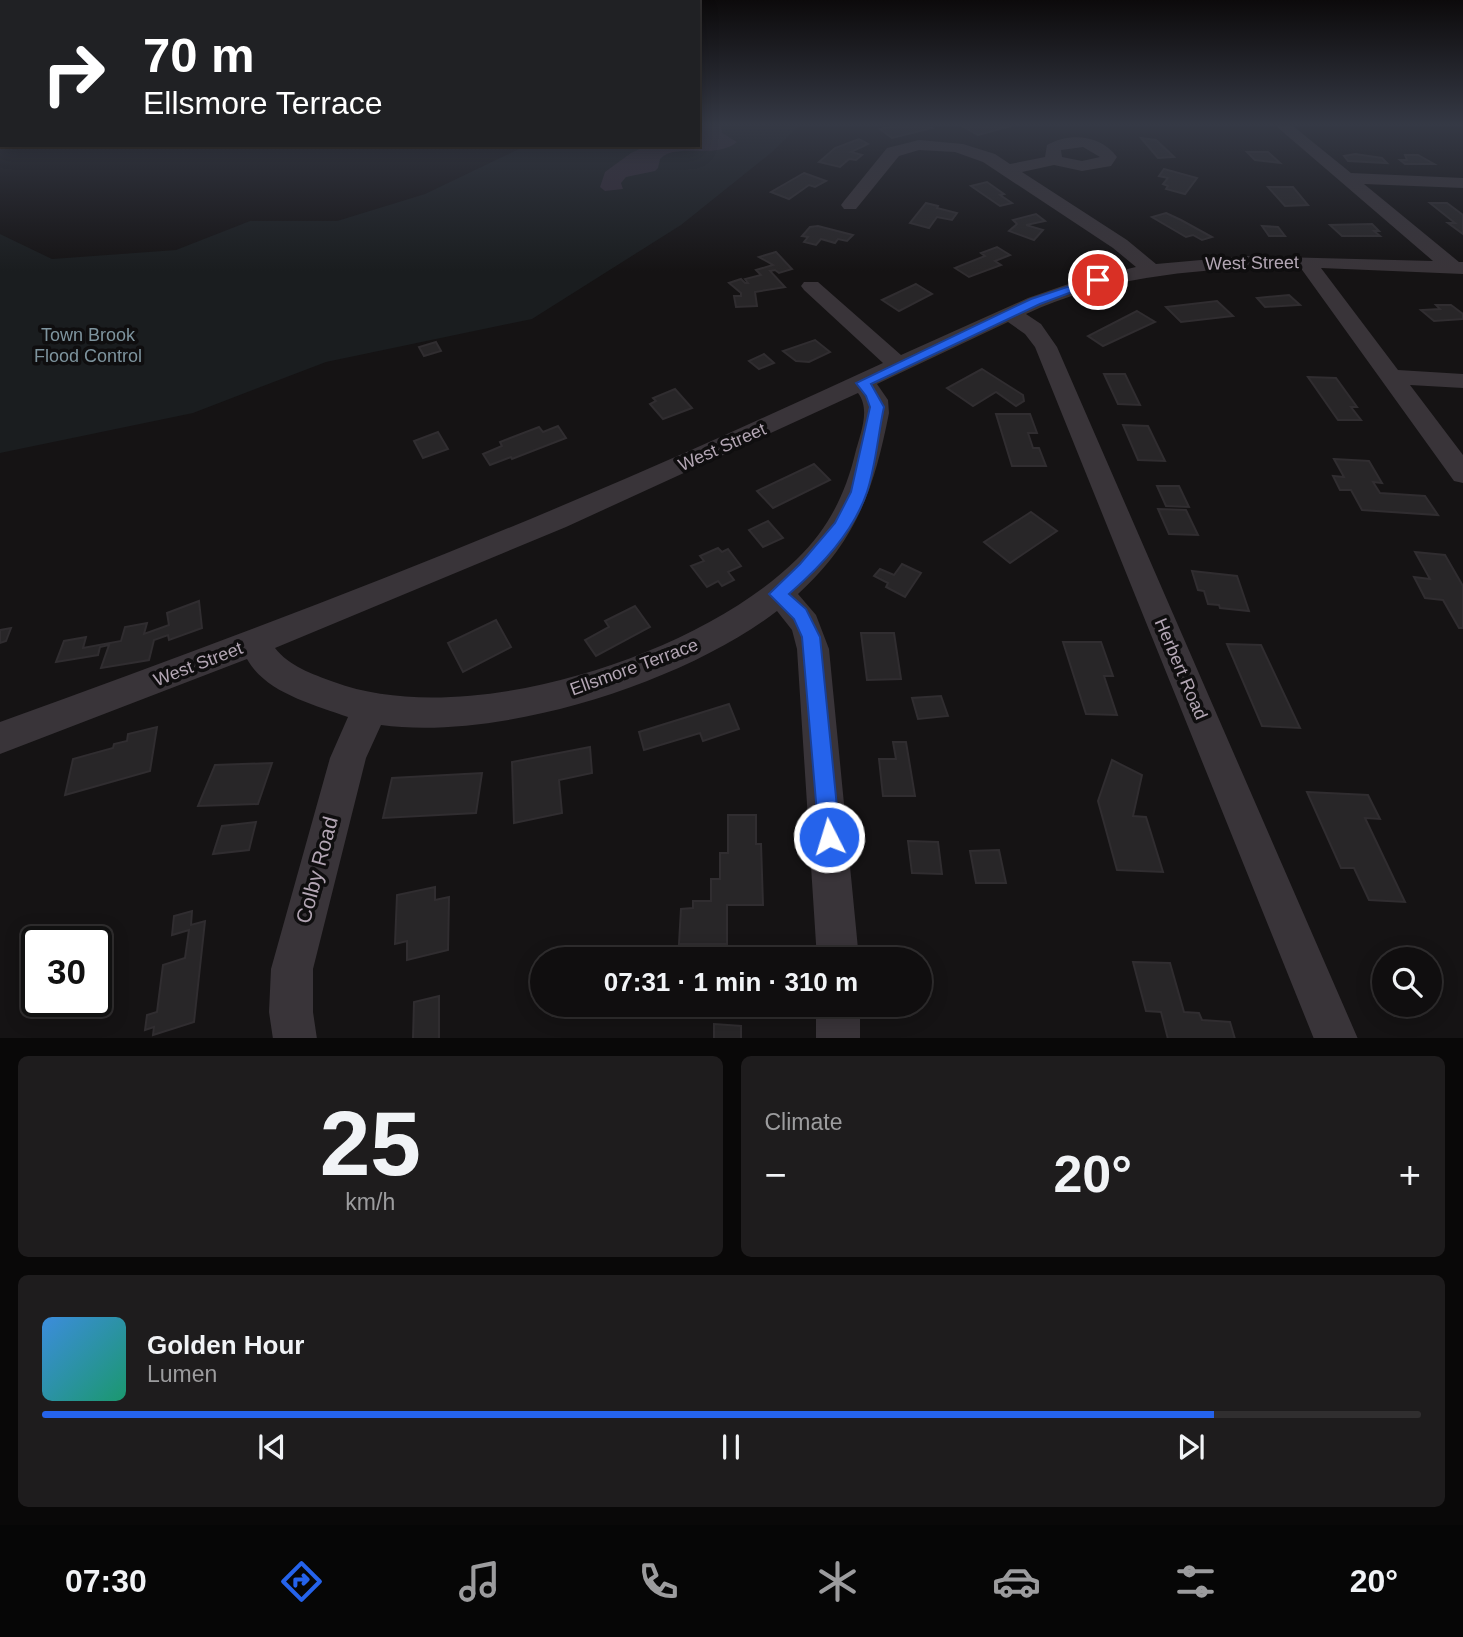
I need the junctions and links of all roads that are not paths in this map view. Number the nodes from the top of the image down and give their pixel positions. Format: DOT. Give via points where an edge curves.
graph roads {
  1 [pos="874,174"];
  2 [pos="1016,174"];
  3 [pos="1344,174"];
  4 [pos="1348,178"];
  5 [pos="1463,183"];
  6 [pos="850,205"];
  7 [pos="1306,262"];
  8 [pos="1149,268"];
  9 [pos="1458,268"];
  10 [pos="811,286"];
  11 [pos="1009,313"];
  12 [pos="900,366"];
  13 [pos="1393,377"];
  14 [pos="1463,381"];
  15 [pos="863,383"];
  16 [pos="1463,474"];
  17 [pos="778,594"];
  18 [pos="256,641"];
  19 [pos="372,709"];
  20 [pos="0,738"];
  21 [pos="837,947"];
  22 [pos="838,1017"];
  23 [pos="295,1038"];
  24 [pos="838,1038"];
  25 [pos="1336,1038"];
  1 -- 6 [label="street"];
  2 -- 8 [label="street"];
  3 -- 4 [label="street"];
  4 -- 5 [label="street"];
  4 -- 9 [label="street"];
  7 -- 8 [label="street, West Street"];
  7 -- 9 [label="street, West Street"];
  7 -- 13 [label="street"];
  8 -- 11 [label="street, West Street" via="1084,284"];
  10 -- 12 [label="street"];
  11 -- 12 [label="street, West Street"];
  11 -- 25 [label="street, Herbert Road" via="1033,329 1046,347"];
  12 -- 15 [label="street, West Street"];
  13 -- 14 [label="street"];
  13 -- 16 [label="street"];
  15 -- 17 [label="street, Ellsmore Terrace" via="877,407 859,492 830,542"];
  15 -- 18 [label="street, West Street" via="624,491"];
  17 -- 19 [label="street, Ellsmore Terrace" via="732,626 680,653 526,704 446,715"];
  17 -- 21 [label="street" via="800,614 811,637"];
  18 -- 19 [label="street, Ellsmore Terrace" via="263,660 279,674"];
  18 -- 20 [label="street, West Street"];
  19 -- 23 [label="street, Colby Road" via="348,758 297,944 290,991"];
  22 -- 24 [label="street"];
}
